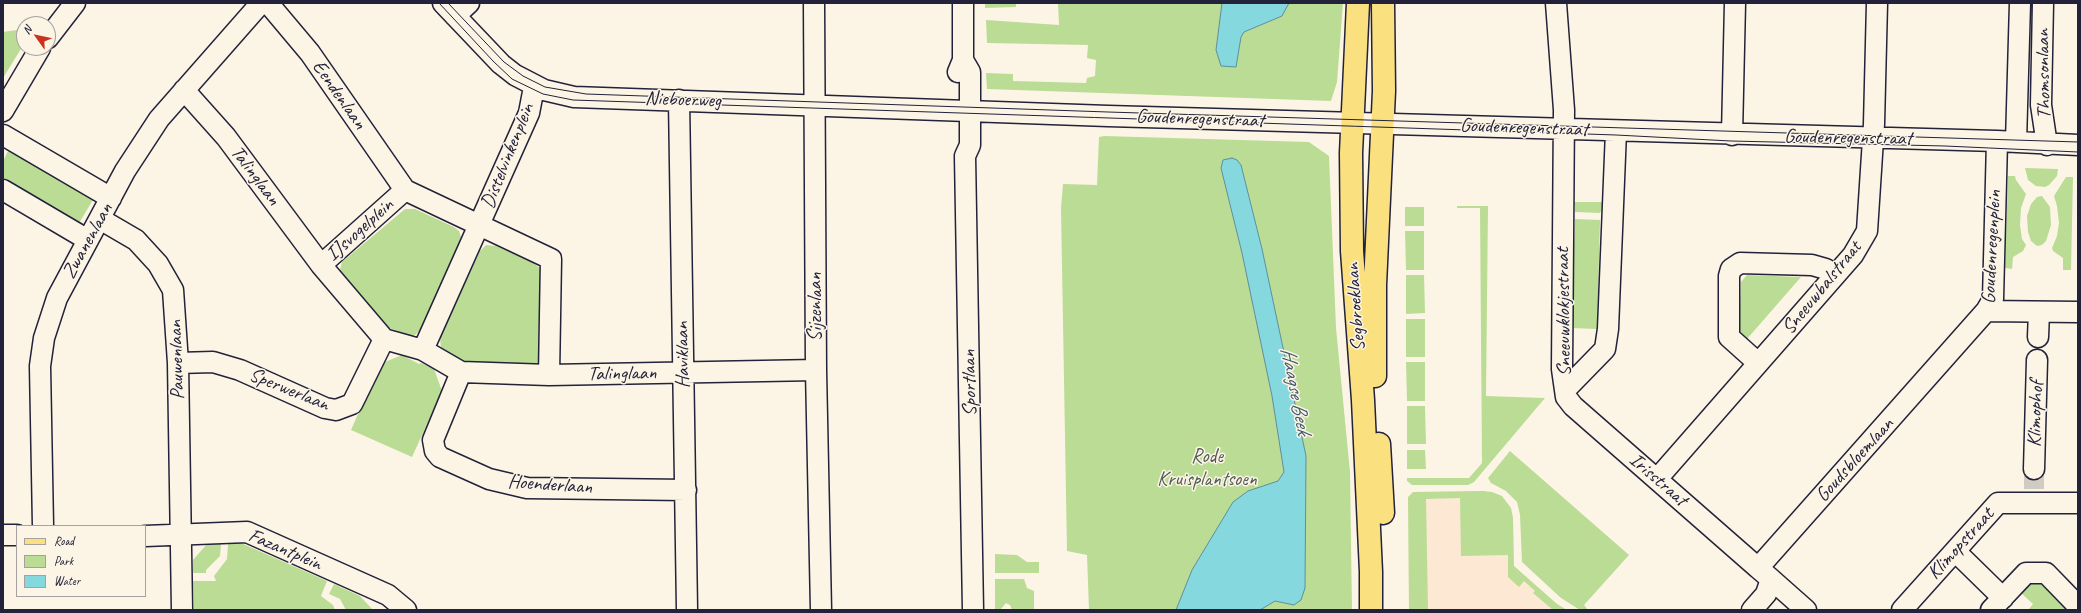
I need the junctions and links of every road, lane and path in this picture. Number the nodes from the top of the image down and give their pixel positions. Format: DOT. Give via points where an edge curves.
graph roads {
  1 [pos="261,3"];
  2 [pos="268,3"];
  3 [pos="814,3"];
  4 [pos="963,3"];
  5 [pos="1358,3"];
  6 [pos="1383,3"];
  7 [pos="1556,3"];
  8 [pos="1735,3"];
  9 [pos="1877,3"];
  10 [pos="2020,3"];
  11 [pos="2043,3"];
  12 [pos="69,5"];
  13 [pos="456,7"];
  14 [pos="56,25"];
  15 [pos="35,56"];
  16 [pos="534,87"];
  17 [pos="184,90"];
  18 [pos="679,100"];
  19 [pos="815,104"];
  20 [pos="3,111"];
  21 [pos="964,111"];
  22 [pos="1353,123"];
  23 [pos="1383,124"];
  24 [pos="1563,129"];
  25 [pos="1616,131"];
  26 [pos="3,135"];
  27 [pos="1732,135"];
  28 [pos="1873,138"];
  29 [pos="1997,141"];
  30 [pos="2016,142"];
  31 [pos="2047,144"];
  32 [pos="2078,145"];
  33 [pos="3,190"];
  34 [pos="405,190"];
  35 [pos="111,198"];
  36 [pos="100,219"];
  37 [pos="480,225"];
  38 [pos="88,240"];
  39 [pos="321,265"];
  40 [pos="1833,276"];
  41 [pos="1986,311"];
  42 [pos="2039,312"];
  43 [pos="2078,312"];
  44 [pos="2038,337"];
  45 [pos="384,339"];
  46 [pos="423,350"];
  47 [pos="2037,360"];
  48 [pos="178,363"];
  49 [pos="1758,363"];
  50 [pos="816,370"];
  51 [pos="461,372"];
  52 [pos="683,373"];
  53 [pos="549,375"];
  54 [pos="1566,389"];
  55 [pos="2034,469"];
  56 [pos="1657,479"];
  57 [pos="686,490"];
  58 [pos="2078,503"];
  59 [pos="43,525"];
  60 [pos="3,535"];
  61 [pos="16,535"];
  62 [pos="180,535"];
  63 [pos="146,536"];
  64 [pos="1955,551"];
  65 [pos="1764,574"];
  66 [pos="1997,604"];
  67 [pos="2078,606"];
  68 [pos="182,610"];
  69 [pos="406,610"];
  70 [pos="687,610"];
  71 [pos="821,610"];
  72 [pos="974,610"];
  73 [pos="1371,610"];
  74 [pos="1386,610"];
  75 [pos="1752,610"];
  76 [pos="1806,610"];
  77 [pos="1902,610"];
  1 -- 17 [label="street, Zwanenlaan"];
  2 -- 34 [label="street, Eendenlaan" via="310,53"];
  3 -- 19 [label="street, Sijzenlaan"];
  4 -- 21 [label="street, Sportlaan" via="963,60 970,72"];
  5 -- 22 [label="main road, Segbroeklaan"];
  6 -- 23 [label="main road, Segbroeklaan"];
  7 -- 24 [label="street, Sneeuwklokjestraat" via="1564,110"];
  8 -- 27 [label="street"];
  9 -- 28 [label="street, Sneeuwbalstraat"];
  10 -- 30 [label="street, Thomsonlaan"];
  11 -- 31 [label="street, Thomsonlaan" via="2041,106"];
  12 -- 14 [label="street"];
  13 -- 16 [label="street, Nieboerweg" via="507,70"];
  15 -- 20 [label="street"];
  16 -- 18 [label="street, Nieboerweg" via="574,97"];
  16 -- 37 [label="street, Distelvinkenplein" via="529,113"];
  17 -- 35 [label="street, Zwanenlaan" via="159,119 125,171"];
  17 -- 39 [label="street, Talinglaan" via="235,149"];
  18 -- 19 [label="street, Nieboerweg"];
  18 -- 52 [label="street, Haviklaan"];
  19 -- 21 [label="street, Nieboerweg"];
  19 -- 50 [label="street, Sijzenlaan"];
  21 -- 22 [label="street, Goudenregenstraat"];
  21 -- 72 [label="street, Sportlaan" via="970,145 965,156"];
  22 -- 23 [label="street, Goudenregenstraat"];
  22 -- 73 [label="main road, Segbroeklaan" via="1352,251 1364,423"];
  23 -- 24 [label="street, Goudenregenstraat"];
  23 -- 74 [label="main road, Segbroeklaan" via="1374,312"];
  24 -- 25 [label="street, Goudenregenstraat"];
  24 -- 54 [label="street, Sneeuwklokjestraat" via="1562,369"];
  25 -- 27 [label="street, Goudenregenstraat"];
  25 -- 54 [label="street, Sneeuwklokjestraat" via="1605,349"];
  26 -- 35 [label="street"];
  27 -- 28 [label="street, Goudenregenstraat"];
  28 -- 29 [label="street, Goudenregenstraat"];
  28 -- 40 [label="street, Sneeuwbalstraat" via="1867,231 1853,255"];
  29 -- 30 [label="street, Goudenregenstraat"];
  29 -- 41 [label="street, Goudenregenplein" via="1993,299"];
  30 -- 31 [label="street, Goudenregenstraat"];
  31 -- 32 [label="street, Goudenregenstraat"];
  33 -- 38 [label="street"];
  34 -- 37 [label="street, IJsvogelplein"];
  34 -- 39 [label="street, IJsvogelplein"];
  35 -- 36 [label="street, Zwanenlaan"];
  36 -- 38 [label="street, Zwanenlaan"];
  36 -- 48 [label="street, Pauwenlaan" via="136,240 158,264 173,290"];
  37 -- 46 [label="street"];
  37 -- 53 [label="street, IJsvogelplein" via="551,259"];
  38 -- 59 [label="street, Zwanenlaan" via="53,308 44,338 40,366"];
  39 -- 45 [label="street, IJsvogelplein"];
  40 -- 49 [label="street, Sneeuwbalstraat"];
  40 -- 49 [label="street" via="1826,269 1812,265 1740,263 1731,269 1729,337"];
  41 -- 42 [label="street, Goudenregenplein"];
  41 -- 65 [label="street, Goudsbloemlaan"];
  42 -- 43 [label="street, Goudenregenplein"];
  42 -- 44 [label="street"];
  45 -- 46 [label="street"];
  45 -- 48 [label="street, Sperwerlaan" via="352,404 336,410 324,408 240,370 213,362"];
  46 -- 51 [label="street"];
  47 -- 55 [label="street, Klimophof"];
  48 -- 62 [label="street, Pauwenlaan"];
  49 -- 56 [label="street, Sneeuwbalstraat"];
  50 -- 52 [label="street, Talinglaan"];
  50 -- 71 [label="street, Sijzenlaan"];
  51 -- 53 [label="street"];
  51 -- 57 [label="street, Hoenderlaan" via="433,440 435,451 440,457 489,479 527,488"];
  52 -- 53 [label="street, Talinglaan"];
  52 -- 57 [label="street, Haviklaan"];
  54 -- 56 [label="street, Irisstraat" via="1566,397 1573,406"];
  56 -- 65 [label="street, Irisstraat"];
  57 -- 70 [label="street, Haviklaan"];
  58 -- 64 [label="street, Klimopstraat" via="2034,496 1998,503"];
  60 -- 61 [label="street"];
  62 -- 63 [label="street, Fazantplein"];
  62 -- 68 [label="street"];
  62 -- 69 [label="street, Fazantplein" via="247,532 388,595"];
  64 -- 66 [label="street"];
  64 -- 77 [label="street, Klimopstraat"];
  65 -- 75 [label="street, Goudsbloemlaan" via="1766,594"];
  65 -- 76 [label="street, Irisstraat"];
  66 -- 67 [label="street" via="2026,573 2046,573"];
}
